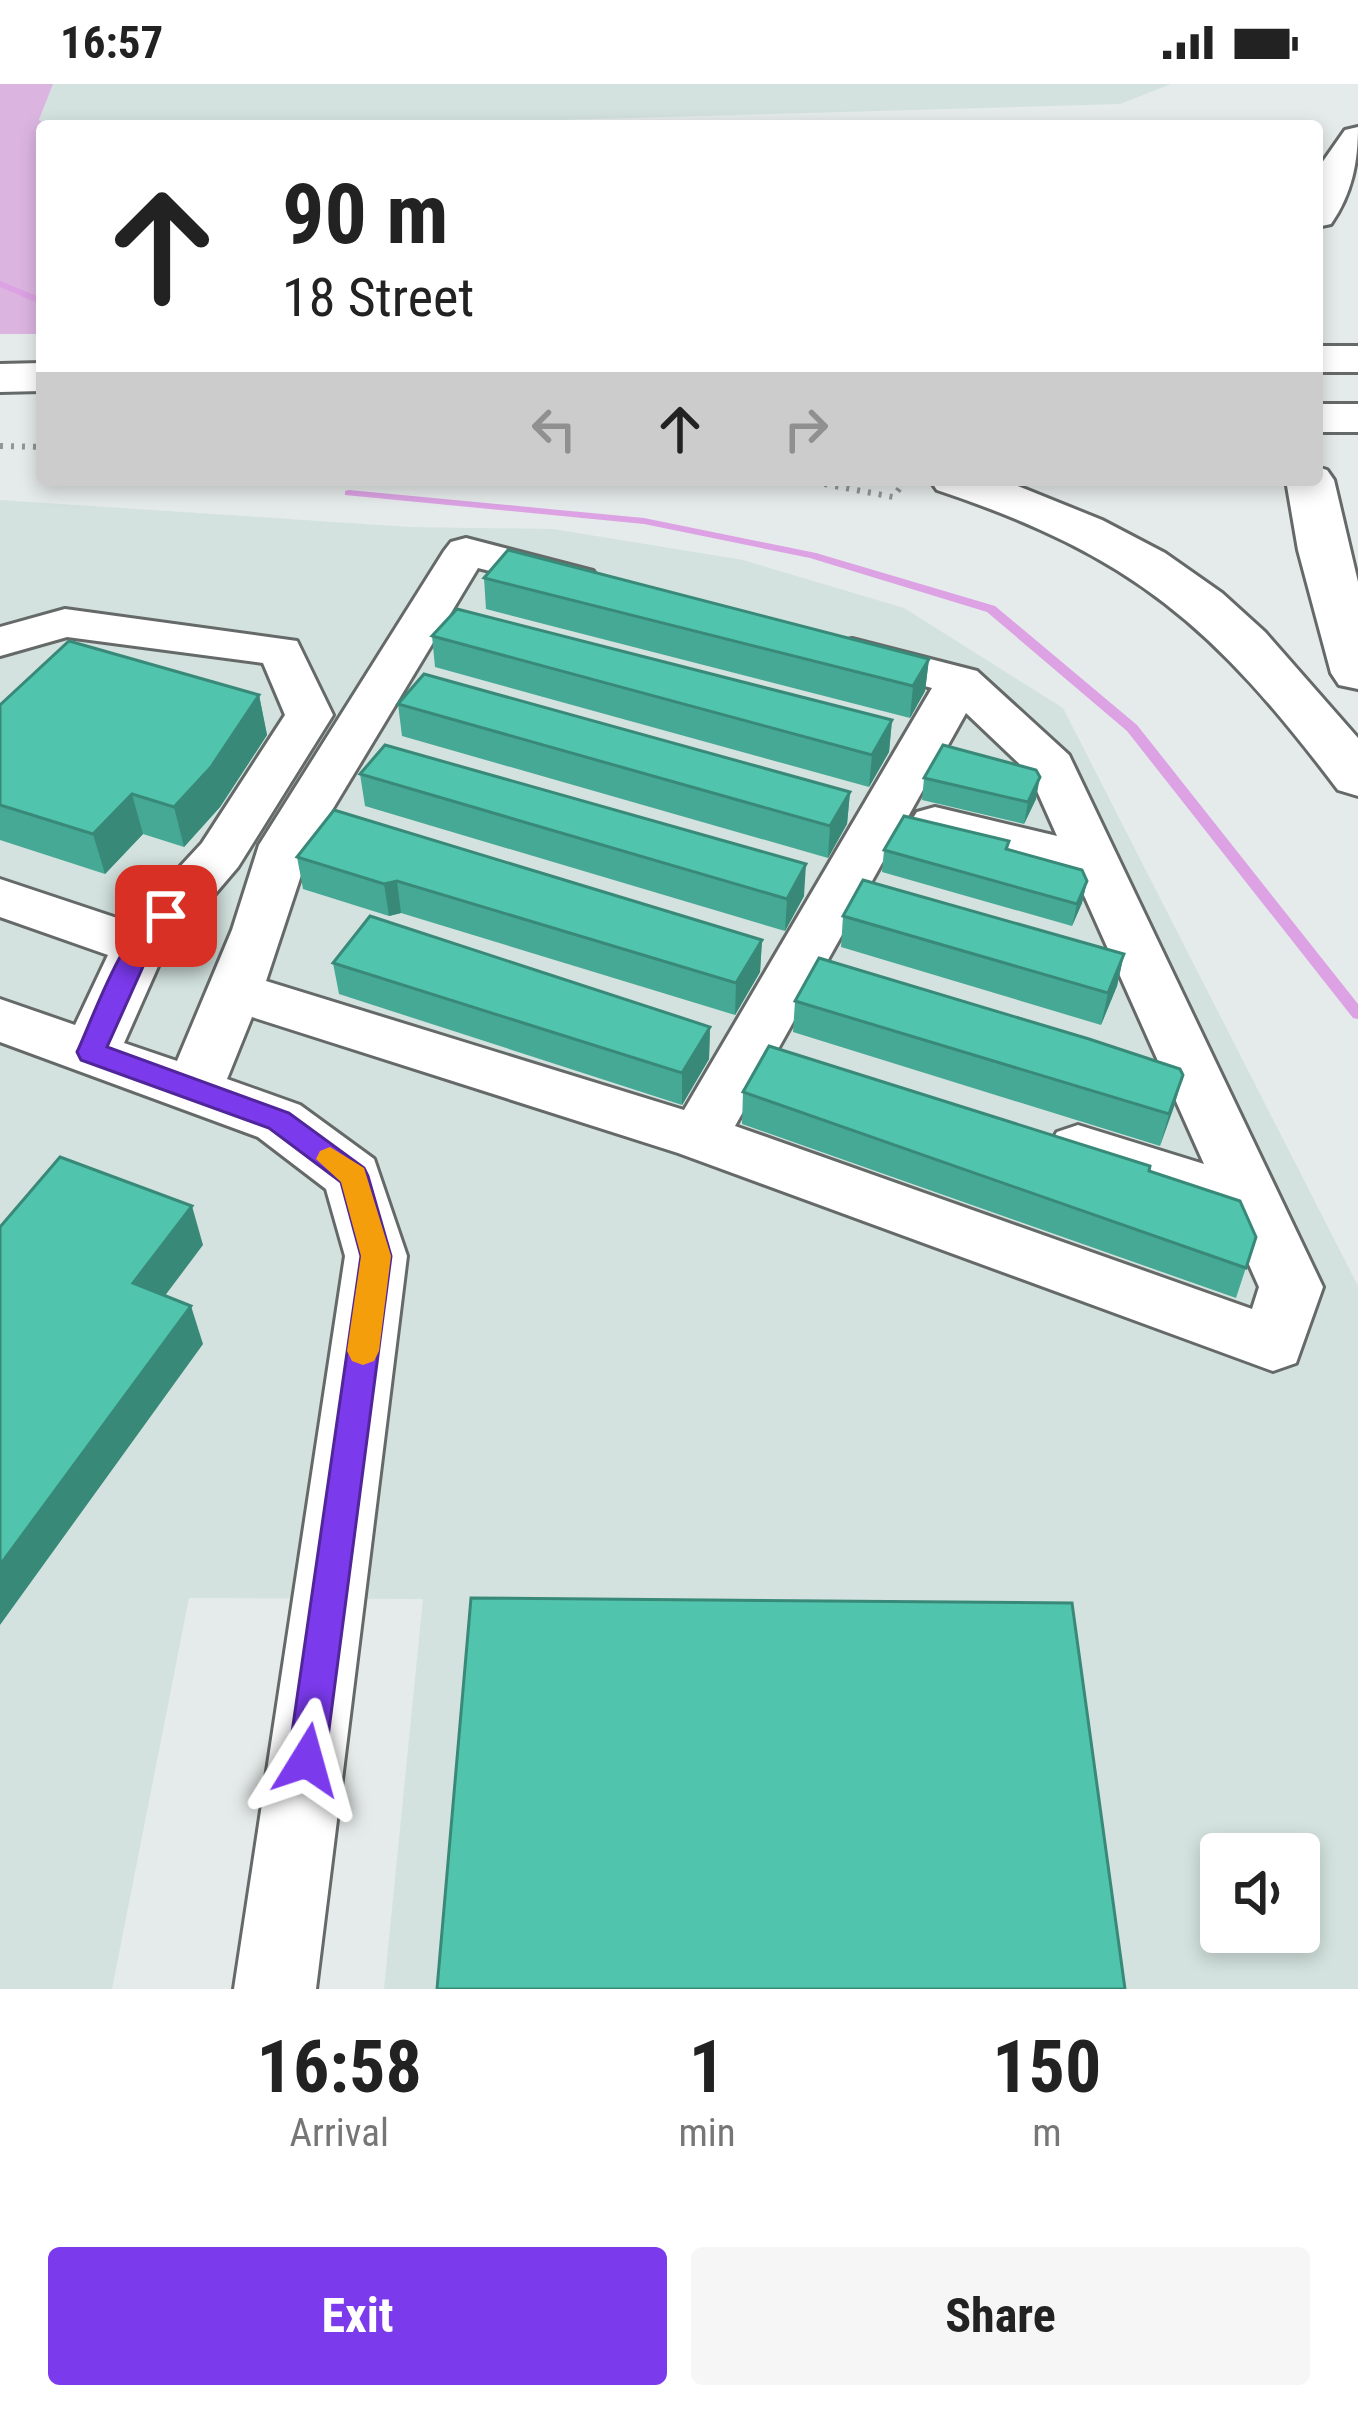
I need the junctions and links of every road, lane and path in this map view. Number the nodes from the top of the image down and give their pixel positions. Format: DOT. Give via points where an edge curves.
graph roads {
  1 [pos="1358,136"];
  2 [pos="1323,166"];
  3 [pos="1323,201"];
  4 [pos="1323,359"];
  5 [pos="1358,359"];
  6 [pos="0,377"];
  7 [pos="36,377"];
  8 [pos="0,412"];
  9 [pos="36,412"];
  10 [pos="1323,418"];
  11 [pos="1358,418"];
  12 [pos="0,446"];
  13 [pos="36,447"];
  14 [pos="835,486"];
  15 [pos="902,486"];
  16 [pos="969,486"];
  17 [pos="1311,486"];
  18 [pos="623,592"];
  19 [pos="803,640"];
  20 [pos="0,642"];
  21 [pos="1358,673"];
  22 [pos="960,681"];
  23 [pos="1358,777"];
  24 [pos="862,806"];
  25 [pos="1095,862"];
  26 [pos="0,897"];
  27 [pos="139,946"];
  28 [pos="1073,950"];
  29 [pos="1142,969"];
  30 [pos="234,991"];
  31 [pos="0,1020"];
  32 [pos="91,1052"];
  33 [pos="1130,1059"];
  34 [pos="1195,1079"];
  35 [pos="194,1089"];
  36 [pos="1025,1131"];
  37 [pos="699,1137"];
  38 [pos="1252,1203"];
  39 [pos="275,1989"];
  1 -- 2 [label="main road"];
  1 -- 3 [label="main road"];
  4 -- 5 [label="main road"];
  6 -- 7 [label="main road"];
  8 -- 9 [label="main road"];
  10 -- 11 [label="main road"];
  12 -- 13 [label="path"];
  14 -- 15 [label="path" via="893,497"];
  16 -- 23 [label="main road" via="1081,531 1202,602 1259,656"];
  17 -- 21 [label="main road"];
  18 -- 30 [label="street" via="466,550 450,619 329,817 285,844"];
  19 -- 22 [label="street"];
  20 -- 27 [label="street" via="65,622 281,651 309,715 220,855"];
  22 -- 24 [label="street" via="900,735"];
  22 -- 25 [label="street" via="1051,766"];
  24 -- 25 [label="street"];
  24 -- 37 [label="street" via="844,886"];
  25 -- 29 [label="street"];
  26 -- 27 [label="street"];
  27 -- 32 [label="street"];
  28 -- 29 [label="street"];
  29 -- 34 [label="street"];
  30 -- 35 [label="street"];
  30 -- 37 [label="street"];
  31 -- 32 [label="street"];
  32 -- 35 [label="street"];
  33 -- 34 [label="street"];
  34 -- 38 [label="street"];
  35 -- 39 [label="street" via="279,1120 353,1176 376,1256"];
  36 -- 38 [label="street"];
  37 -- 38 [label="street" via="1273,1344 1292,1287"];
}
